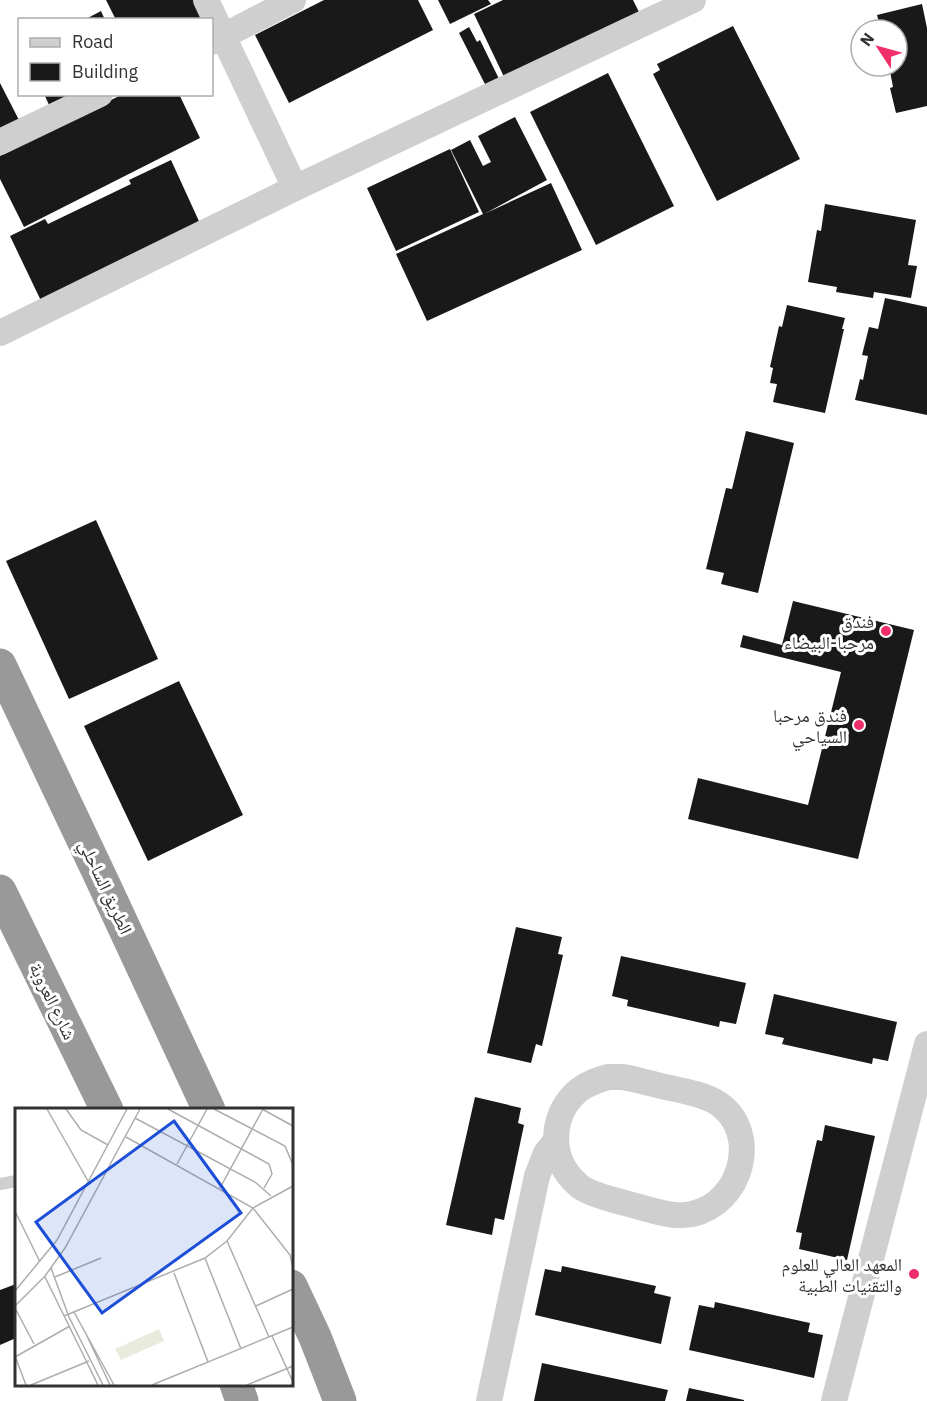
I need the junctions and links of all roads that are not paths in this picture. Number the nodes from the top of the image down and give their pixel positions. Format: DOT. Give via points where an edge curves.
graph roads {
  1 [pos="206,0"];
  2 [pos="294,0"];
  3 [pos="693,0"];
  4 [pos="658,7"];
  5 [pos="211,18"];
  6 [pos="217,39"];
  7 [pos="96,96"];
  8 [pos="0,142"];
  9 [pos="295,188"];
  10 [pos="0,333"];
  11 [pos="0,665"];
  12 [pos="0,891"];
  13 [pos="927,1044"];
  14 [pos="105,1108"];
  15 [pos="208,1108"];
  16 [pos="555,1142"];
  17 [pos="15,1181"];
  18 [pos="0,1184"];
  19 [pos="292,1288"];
  20 [pos="237,1386"];
  21 [pos="242,1401"];
  22 [pos="340,1401"];
  23 [pos="489,1401"];
  24 [pos="834,1401"];
  1 -- 5 [label="street"];
  2 -- 6 [label="street"];
  3 -- 4 [label="street"];
  4 -- 9 [label="street"];
  6 -- 9 [label="street"];
  7 -- 8 [label="street"];
  9 -- 10 [label="street"];
  11 -- 15 [label="highway, الطريق الساحلي"];
  12 -- 14 [label="highway, شارع العروبة"];
  13 -- 24 [label="street"];
  16 -- 16 [label="street" via="564,1168 582,1188 678,1216 702,1212 715,1204 734,1180 742,1159 737,1125 717,1102 623,1077 594,1081 569,1099 556,1126"];
  16 -- 23 [label="street" via="537,1176"];
  17 -- 18 [label="lane"];
  19 -- 22 [label="highway"];
  20 -- 21 [label="highway"];
}
